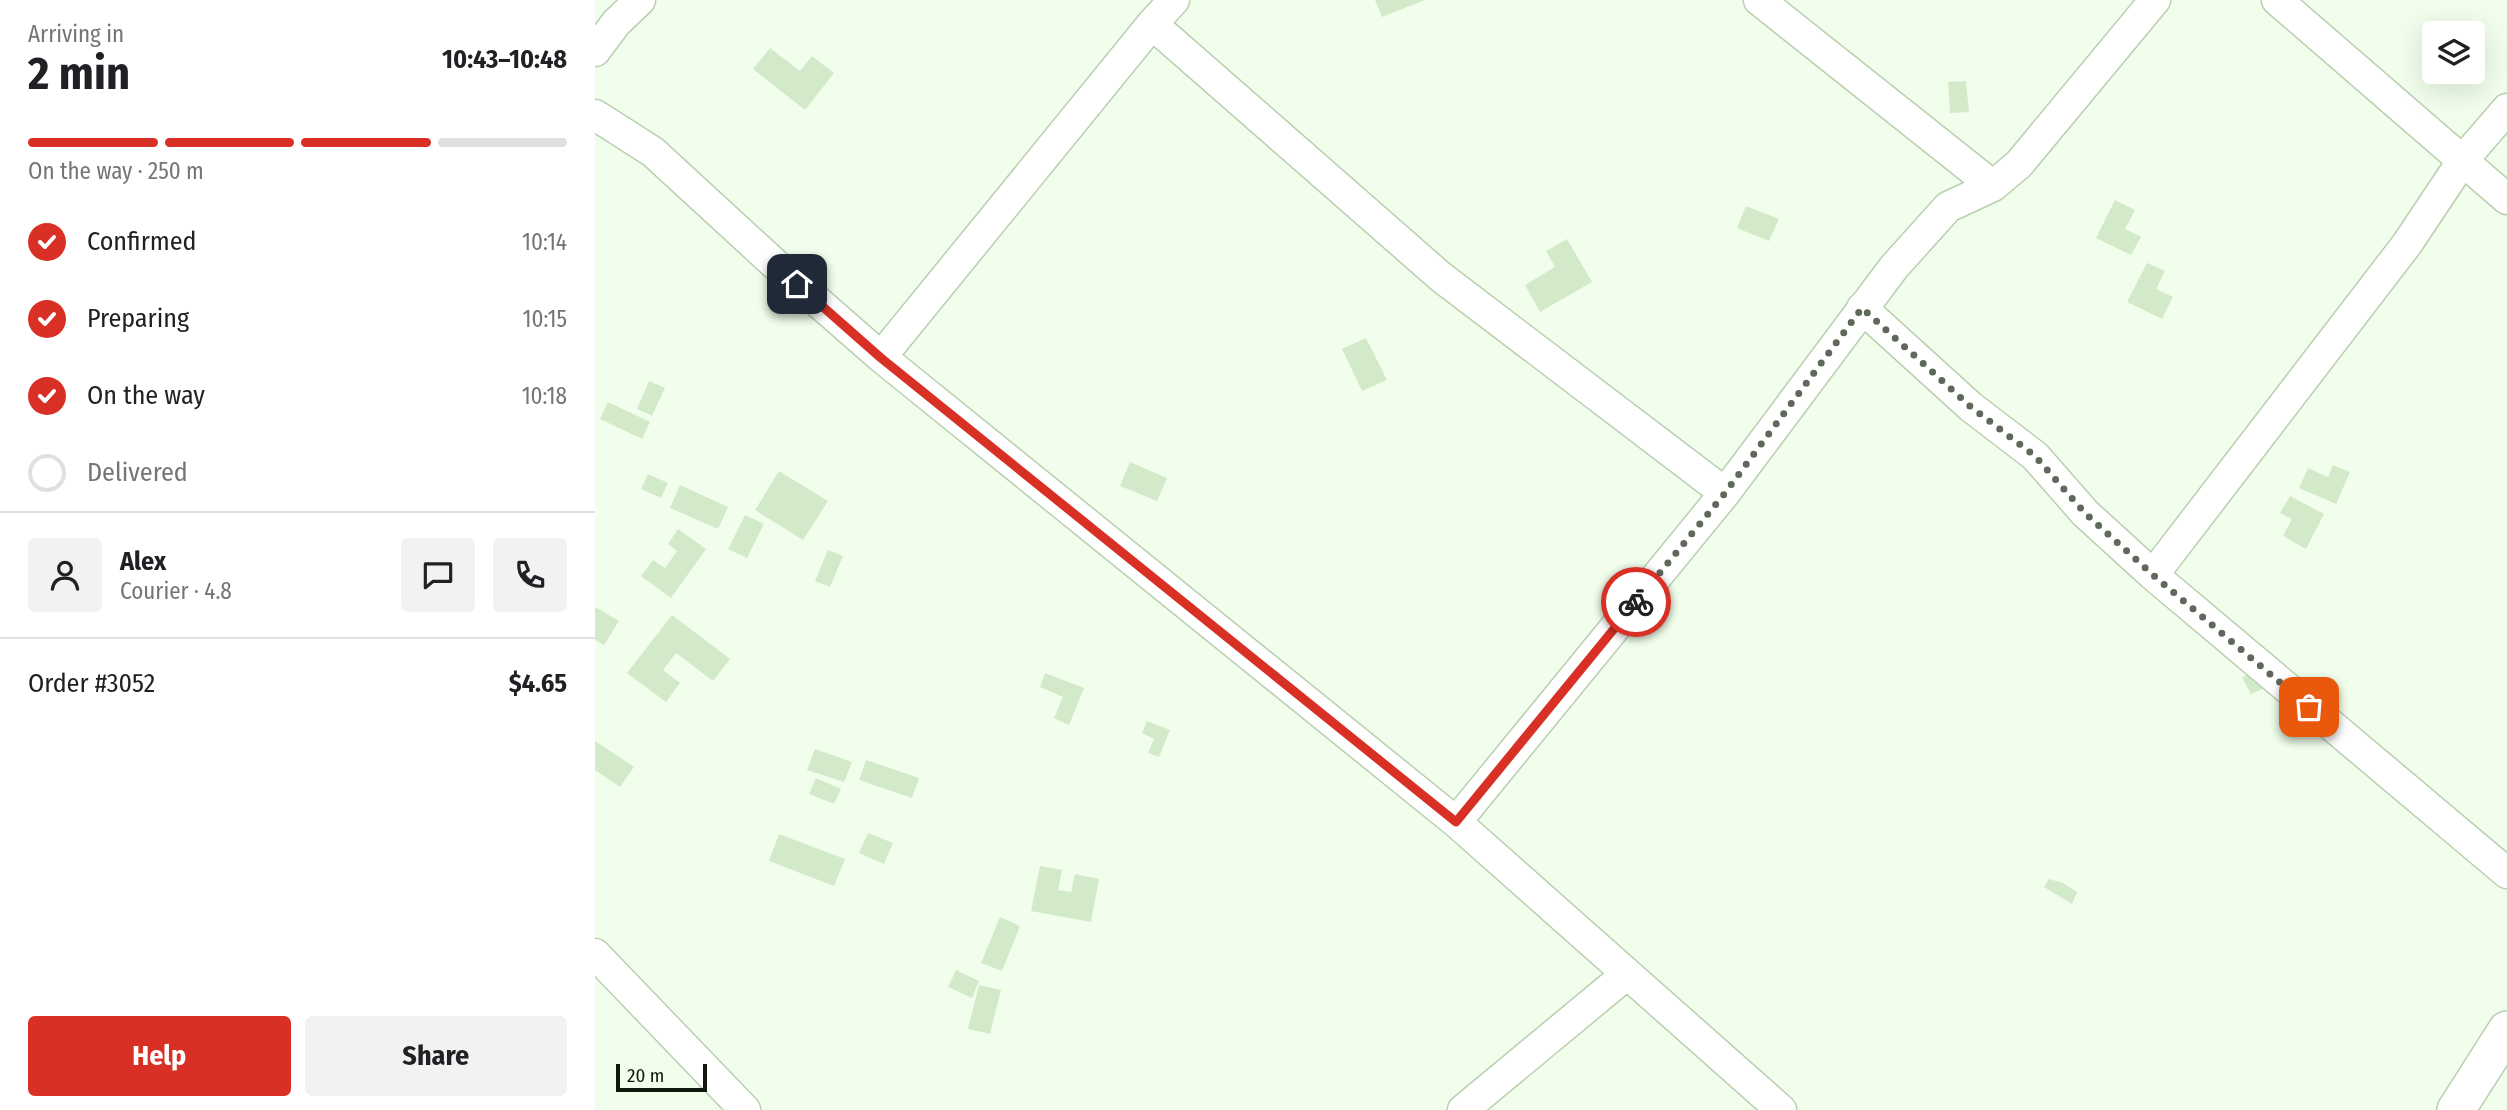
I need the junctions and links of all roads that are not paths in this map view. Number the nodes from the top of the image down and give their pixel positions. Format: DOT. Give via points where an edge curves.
graph roads {
  1 [pos="641,0"];
  2 [pos="1174,0"];
  3 [pos="1759,0"];
  4 [pos="2155,0"];
  5 [pos="2277,0"];
  6 [pos="1152,24"];
  7 [pos="595,51"];
  8 [pos="2507,109"];
  9 [pos="595,115"];
  10 [pos="2463,160"];
  11 [pos="1993,186"];
  12 [pos="2507,199"];
  13 [pos="1862,308"];
  14 [pos="881,358"];
  15 [pos="1725,493"];
  16 [pos="2153,575"];
  17 [pos="1456,822"];
  18 [pos="2507,873"];
  19 [pos="595,954"];
  20 [pos="1627,974"];
  21 [pos="2507,1030"];
  22 [pos="745,1110"];
  23 [pos="1463,1110"];
  24 [pos="1781,1110"];
  25 [pos="2455,1110"];
  1 -- 7 [label="street"];
  2 -- 6 [label="street"];
  3 -- 11 [label="street"];
  4 -- 11 [label="street" via="2019,164"];
  5 -- 10 [label="street"];
  6 -- 14 [label="street"];
  6 -- 15 [label="street" via="1441,277"];
  8 -- 10 [label="street"];
  9 -- 14 [label="street" via="653,152"];
  10 -- 12 [label="street"];
  10 -- 16 [label="street" via="2407,244"];
  11 -- 13 [label="street" via="1948,207"];
  13 -- 15 [label="street"];
  13 -- 16 [label="street" via="1971,407 2035,456 2085,513"];
  14 -- 17 [label="street"];
  15 -- 17 [label="street"];
  16 -- 18 [label="street"];
  17 -- 20 [label="street"];
  19 -- 22 [label="street"];
  20 -- 23 [label="street"];
  20 -- 24 [label="street"];
  21 -- 25 [label="street"];
}
